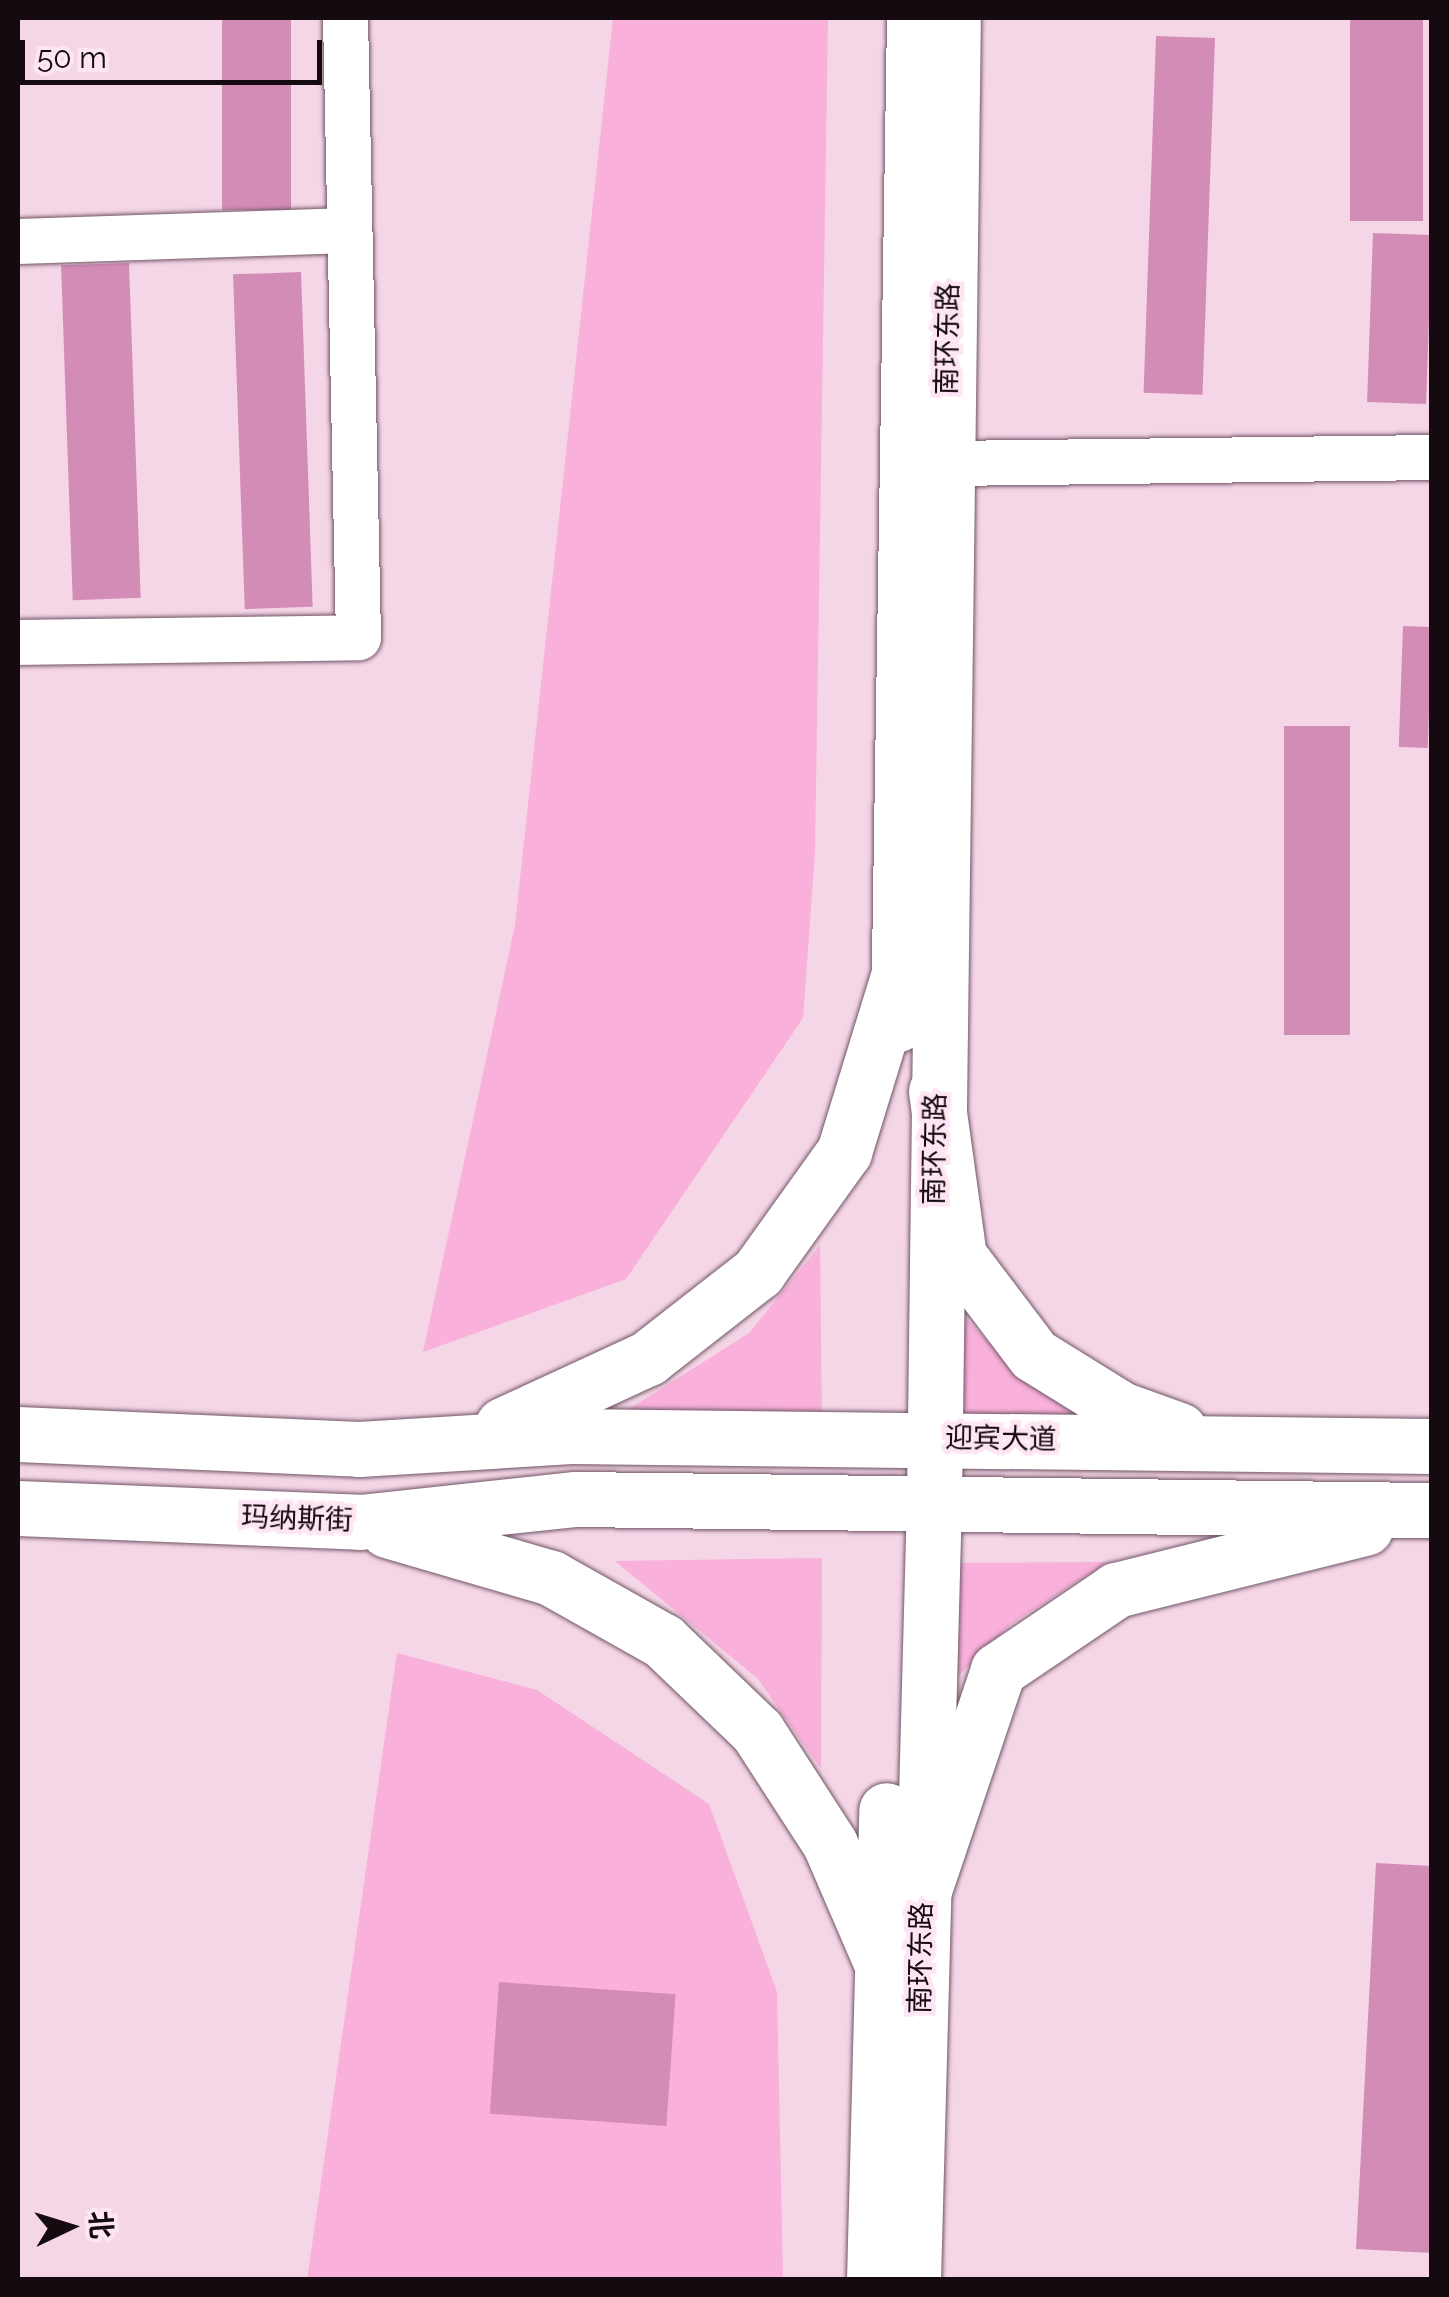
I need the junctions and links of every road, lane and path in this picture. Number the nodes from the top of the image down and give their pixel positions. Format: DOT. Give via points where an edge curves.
graph roads {
  1 [pos="345,18"];
  2 [pos="914,18"];
  3 [pos="953,18"];
  4 [pos="349,230"];
  5 [pos="18,241"];
  6 [pos="1432,457"];
  7 [pos="946,463"];
  8 [pos="18,642"];
  9 [pos="898,976"];
  10 [pos="936,1090"];
  11 [pos="18,1434"];
  12 [pos="914,1437"];
  13 [pos="1215,1442"];
  14 [pos="1432,1446"];
  15 [pos="359,1449"];
  16 [pos="914,1500"];
  17 [pos="18,1508"];
  18 [pos="1432,1510"];
  19 [pos="360,1522"];
  20 [pos="922,1896"];
  21 [pos="882,1965"];
  22 [pos="874,2280"];
  23 [pos="913,2280"];
  1 -- 4 [label="street"];
  2 -- 9 [label="main road, 南环东路"];
  3 -- 7 [label="main road, 南环东路"];
  4 -- 5 [label="street"];
  4 -- 8 [label="street" via="358,637"];
  6 -- 7 [label="street"];
  7 -- 10 [label="main road, 南环东路"];
  9 -- 12 [label="main road, 南环东路"];
  9 -- 15 [label="main road" via="844,1152 758,1272 648,1358 529,1420"];
  10 -- 12 [label="main road, 南环东路"];
  10 -- 13 [label="main road" via="959,1256 1034,1356 1121,1409"];
  11 -- 15 [label="main road"];
  12 -- 13 [label="main road, 迎宾大道"];
  12 -- 15 [label="main road, 迎宾大道" via="570,1436"];
  12 -- 16 [label="main road, 南环东路"];
  13 -- 14 [label="main road, 迎宾大道"];
  16 -- 18 [label="main road"];
  16 -- 19 [label="main road, 玛纳斯街" via="576,1499"];
  16 -- 20 [label="main road, 南环东路"];
  16 -- 21 [label="main road, 南环东路"];
  17 -- 19 [label="main road, 玛纳斯街"];
  18 -- 20 [label="main road" via="1116,1590 998,1670"];
  19 -- 21 [label="main road" via="551,1578 662,1642 757,1731 830,1844"];
  20 -- 23 [label="main road, 南环东路"];
  21 -- 22 [label="main road, 南环东路"];
}
